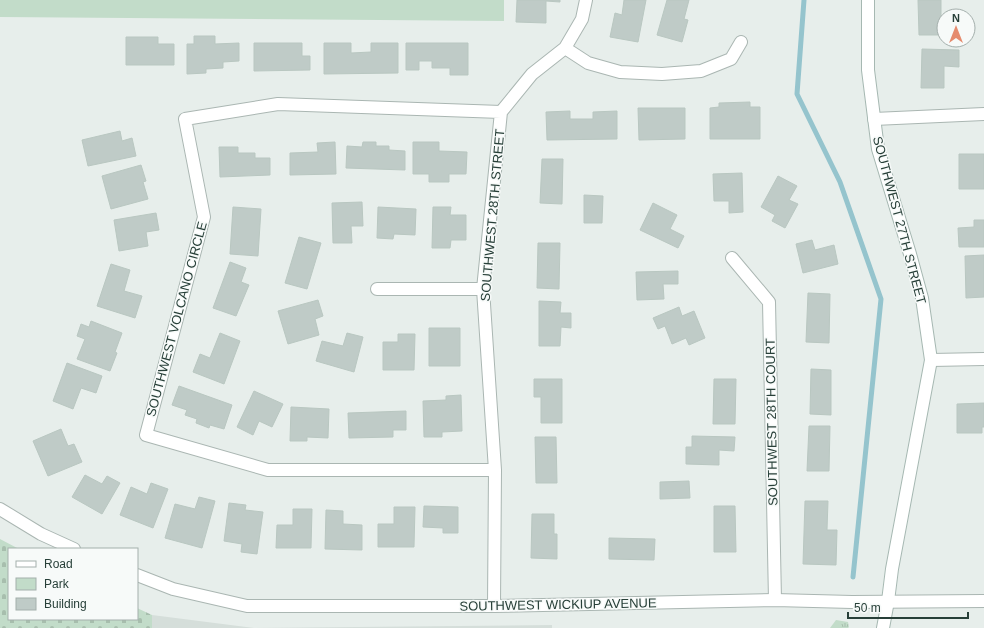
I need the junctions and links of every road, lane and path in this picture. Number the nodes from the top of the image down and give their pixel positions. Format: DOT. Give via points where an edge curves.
graph roads {
  1 [pos="586,0"];
  2 [pos="868,0"];
  3 [pos="741,42"];
  4 [pos="565,48"];
  5 [pos="501,112"];
  6 [pos="984,114"];
  7 [pos="874,119"];
  8 [pos="732,258"];
  9 [pos="377,289"];
  10 [pos="483,289"];
  11 [pos="984,359"];
  12 [pos="931,360"];
  13 [pos="495,470"];
  14 [pos="0,508"];
  15 [pos="72,548"];
  16 [pos="138,575"];
  17 [pos="775,600"];
  18 [pos="984,600"];
  19 [pos="888,601"];
  20 [pos="494,606"];
  21 [pos="883,628"];
  1 -- 4 [label="street, SOUTHWEST 28TH STREET" via="582,18"];
  2 -- 7 [label="street, SOUTHWEST 27TH STREET" via="868,70"];
  3 -- 4 [label="street" via="732,60 702,71 662,74 620,72 588,63"];
  4 -- 5 [label="street, SOUTHWEST 28TH STREET" via="532,74"];
  5 -- 10 [label="street, SOUTHWEST 28TH STREET"];
  5 -- 13 [label="street, SOUTHWEST VOLCANO CIRCLE" via="278,104 185,119 204,217 146,435 268,470"];
  6 -- 7 [label="street"];
  7 -- 12 [label="street, SOUTHWEST 27TH STREET" via="878,149 922,298"];
  8 -- 17 [label="street, SOUTHWEST 28TH COURT" via="769,302"];
  9 -- 10 [label="street"];
  10 -- 13 [label="street, SOUTHWEST 28TH STREET"];
  11 -- 12 [label="street"];
  12 -- 19 [label="street, SOUTHWEST 27TH STREET"];
  13 -- 20 [label="street, SOUTHWEST 28TH STREET"];
  14 -- 15 [label="street" via="41,534"];
  16 -- 20 [label="street, SOUTHWEST WICKIUP AVENUE" via="173,588 247,606"];
  17 -- 19 [label="street, SOUTHWEST WICKIUP AVENUE"];
  17 -- 20 [label="street, SOUTHWEST WICKIUP AVENUE"];
  18 -- 19 [label="street, SOUTHWEST WICKIUP AVENUE"];
  19 -- 21 [label="street, SOUTHWEST 27TH STREET"];
}
